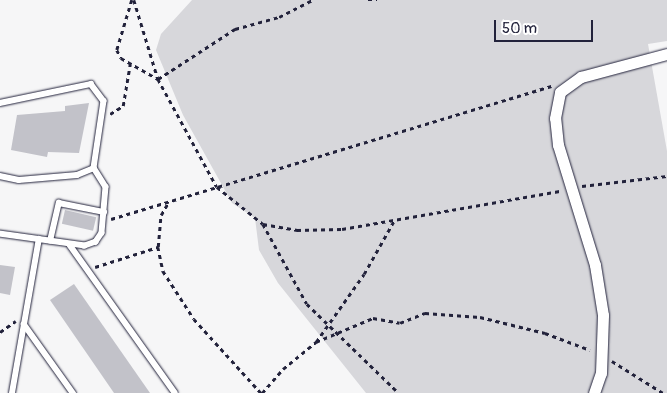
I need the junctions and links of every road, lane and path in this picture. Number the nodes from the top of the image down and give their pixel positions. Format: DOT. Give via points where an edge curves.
graph roads {
  1 [pos="133,0"];
  2 [pos="312,0"];
  3 [pos="368,0"];
  4 [pos="377,0"];
  5 [pos="667,54"];
  6 [pos="130,64"];
  7 [pos="158,79"];
  8 [pos="553,86"];
  9 [pos="0,103"];
  10 [pos="104,114"];
  11 [pos="94,168"];
  12 [pos="0,176"];
  13 [pos="667,176"];
  14 [pos="216,187"];
  15 [pos="573,188"];
  16 [pos="169,203"];
  17 [pos="104,212"];
  18 [pos="395,219"];
  19 [pos="103,222"];
  20 [pos="263,224"];
  21 [pos="0,234"];
  22 [pos="39,239"];
  23 [pos="50,241"];
  24 [pos="70,244"];
  25 [pos="158,247"];
  26 [pos="89,269"];
  27 [pos="25,314"];
  28 [pos="330,323"];
  29 [pos="24,324"];
  30 [pos="0,332"];
  31 [pos="339,332"];
  32 [pos="316,342"];
  33 [pos="602,355"];
  34 [pos="12,393"];
  35 [pos="73,393"];
  36 [pos="175,393"];
  37 [pos="262,393"];
  38 [pos="399,393"];
  39 [pos="594,393"];
  40 [pos="663,393"];
  1 -- 6 [label="path" via="117,50"];
  1 -- 7 [label="path"];
  2 -- 7 [label="path" via="279,17 235,29"];
  3 -- 4 [label="path"];
  5 -- 15 [label="street" via="581,77 560,92 555,118 558,145"];
  6 -- 7 [label="path"];
  6 -- 10 [label="path" via="123,106 116,113"];
  7 -- 14 [label="path"];
  8 -- 14 [label="path"];
  9 -- 10 [label="lane" via="91,84 104,101"];
  10 -- 11 [label="lane"];
  11 -- 12 [label="lane" via="77,175 19,180"];
  11 -- 17 [label="lane" via="106,187"];
  13 -- 15 [label="path"];
  14 -- 16 [label="path"];
  14 -- 20 [label="path"];
  15 -- 18 [label="path"];
  15 -- 33 [label="street" via="595,265 603,315"];
  16 -- 19 [label="path"];
  16 -- 25 [label="path" via="161,215"];
  17 -- 19 [label="lane"];
  17 -- 23 [label="lane" via="59,203"];
  18 -- 20 [label="path" via="342,229 296,230"];
  18 -- 28 [label="path" via="364,274"];
  19 -- 24 [label="lane" via="96,242 85,246"];
  20 -- 28 [label="path" via="306,304"];
  21 -- 22 [label="lane"];
  22 -- 23 [label="lane"];
  22 -- 27 [label="lane"];
  23 -- 24 [label="lane"];
  24 -- 26 [label="lane"];
  25 -- 26 [label="path"];
  25 -- 37 [label="path" via="163,270 183,304"];
  26 -- 36 [label="lane"];
  27 -- 29 [label="lane"];
  27 -- 30 [label="path"];
  28 -- 31 [label="path"];
  28 -- 32 [label="path"];
  29 -- 34 [label="lane"];
  29 -- 35 [label="lane"];
  31 -- 32 [label="path"];
  31 -- 33 [label="path" via="373,318 400,323 425,314 480,317 545,333"];
  31 -- 38 [label="path"];
  32 -- 37 [label="path" via="283,369"];
  33 -- 39 [label="street"];
  33 -- 40 [label="path"];
}
